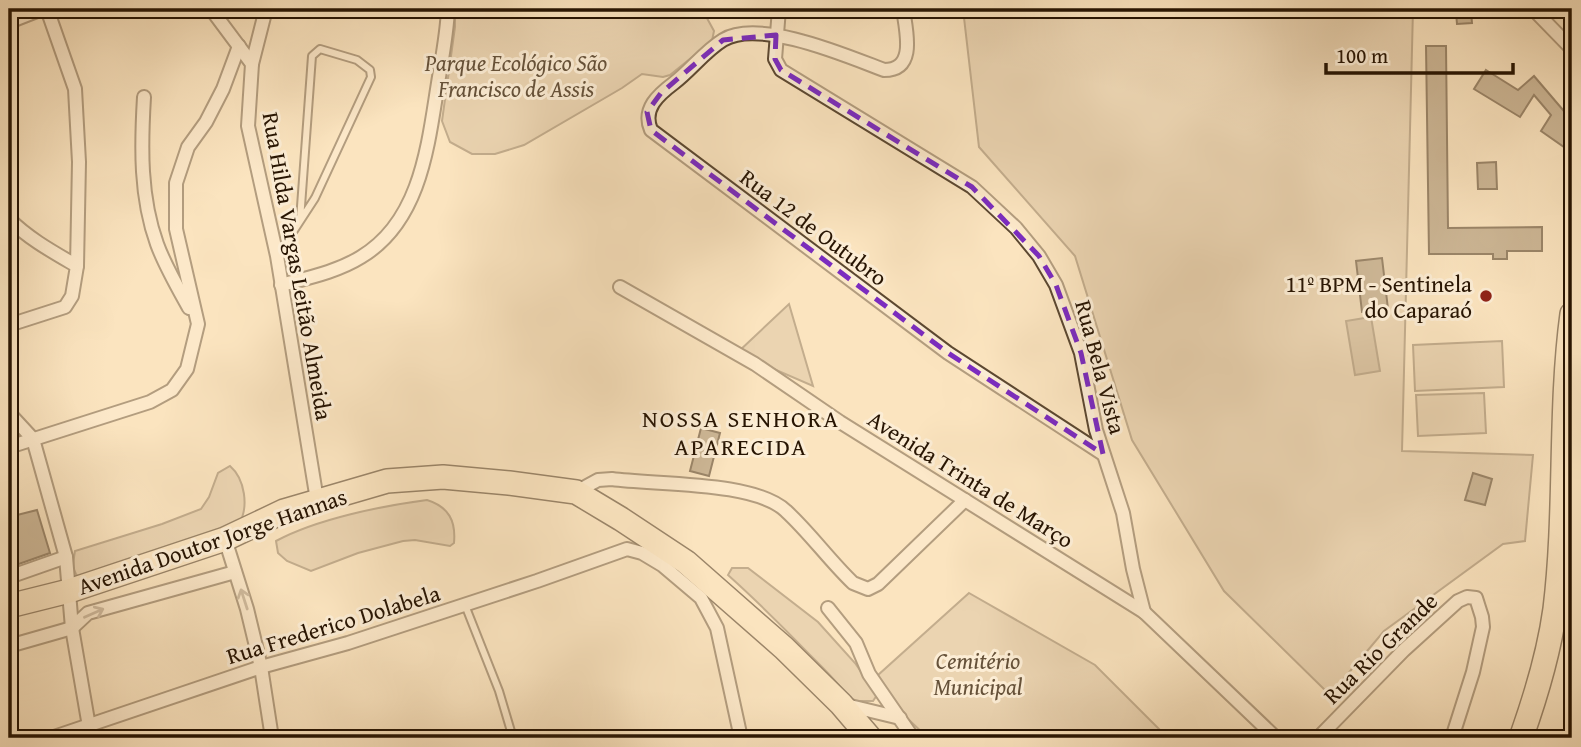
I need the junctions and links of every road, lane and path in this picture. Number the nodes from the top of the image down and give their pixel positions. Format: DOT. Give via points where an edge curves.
graph roads {
  1 [pos="42,9"];
  2 [pos="47,9"];
  3 [pos="211,9"];
  4 [pos="266,9"];
  5 [pos="448,9"];
  6 [pos="779,9"];
  7 [pos="903,9"];
  8 [pos="1533,9"];
  9 [pos="9,22"];
  10 [pos="776,35"];
  11 [pos="239,46"];
  12 [pos="1572,49"];
  13 [pos="252,64"];
  14 [pos="144,97"];
  15 [pos="9,219"];
  16 [pos="300,220"];
  17 [pos="277,256"];
  18 [pos="77,267"];
  19 [pos="281,285"];
  20 [pos="620,287"];
  21 [pos="1572,314"];
  22 [pos="198,324"];
  23 [pos="9,325"];
  24 [pos="9,413"];
  25 [pos="33,439"];
  26 [pos="9,447"];
  27 [pos="1103,454"];
  28 [pos="576,492"];
  29 [pos="317,500"];
  30 [pos="965,500"];
  31 [pos="225,539"];
  32 [pos="66,557"];
  33 [pos="235,572"];
  34 [pos="9,577"];
  35 [pos="69,591"];
  36 [pos="465,604"];
  37 [pos="9,606"];
  38 [pos="828,608"];
  39 [pos="1144,612"];
  40 [pos="72,628"];
  41 [pos="9,646"];
  42 [pos="261,667"];
  43 [pos="841,704"];
  44 [pos="900,718"];
  45 [pos="89,732"];
  46 [pos="51,738"];
  47 [pos="272,738"];
  48 [pos="513,738"];
  49 [pos="741,738"];
  50 [pos="870,738"];
  51 [pos="913,738"];
  52 [pos="1276,738"];
  53 [pos="1318,738"];
  54 [pos="1452,738"];
  55 [pos="1521,738"];
  1 -- 9 [label="street"];
  2 -- 18 [label="street" via="75,89"];
  3 -- 11 [label="street"];
  4 -- 13 [label="street, Rua Hilda Vargas Leitão Almeida"];
  5 -- 19 [label="street" via="424,164 401,217 361,258"];
  6 -- 10 [label="street"];
  7 -- 10 [label="street, Rua 12 de Outubro" via="908,53 893,70"];
  8 -- 12 [label="street"];
  10 -- 27 [label="street, Rua Bela Vista" via="775,59 781,70 972,187 1039,256 1073,328"];
  10 -- 27 [label="street, Rua 12 de Outubro" via="746,34 723,40 661,93 648,112 651,130 948,353"];
  11 -- 13 [label="street"];
  11 -- 22 [label="street" via="223,89 188,147 176,183 176,229"];
  13 -- 17 [label="street, Rua Hilda Vargas Leitão Almeida" via="248,126"];
  14 -- 22 [label="street" via="142,170 149,215 157,245"];
  15 -- 18 [label="street" via="32,240"];
  16 -- 16 [label="lane" via="315,198 371,78 370,69 357,60 320,49 312,56"];
  16 -- 17 [label="lane"];
  17 -- 19 [label="street, Rua Hilda Vargas Leitão Almeida"];
  18 -- 23 [label="street" via="70,303"];
  19 -- 29 [label="street, Rua Hilda Vargas Leitão Almeida"];
  20 -- 30 [label="street, Avenida Trinta de Março" via="755,364"];
  21 -- 55 [label="highway" via="1564,392 1555,611"];
  22 -- 25 [label="street" via="187,369 172,390 150,402"];
  24 -- 25 [label="street"];
  25 -- 26 [label="street"];
  25 -- 32 [label="street"];
  27 -- 39 [label="street, Rua Bela Vista" via="1123,513"];
  28 -- 29 [label="highway, Avenida Doutor Jorge Hannas" via="443,477 387,481"];
  28 -- 30 [label="street" via="598,480 612,479 731,489 763,497 785,509 845,575 868,589"];
  28 -- 43 [label="highway, Avenida Doutor Jorge Hannas" via="686,562"];
  29 -- 31 [label="highway, Avenida Doutor Jorge Hannas"];
  30 -- 39 [label="street, Avenida Trinta de Março"];
  31 -- 33 [label="street"];
  31 -- 35 [label="highway, Avenida Doutor Jorge Hannas"];
  32 -- 34 [label="street"];
  32 -- 35 [label="street"];
  40 -- 33 [label="street, one-way" via="88,613"];
  42 -- 33 [label="street, one-way"];
  35 -- 37 [label="highway, Avenida Doutor Jorge Hannas"];
  35 -- 40 [label="street"];
  36 -- 42 [label="street, Rua Frederico Dolabela"];
  36 -- 48 [label="lane"];
  36 -- 49 [label="street, Rua Frederico Dolabela" via="627,549 642,553 701,598 717,628"];
  38 -- 44 [label="street" via="856,643 869,674"];
  39 -- 52 [label="street, Avenida Trinta de Março"];
  40 -- 41 [label="street"];
  40 -- 45 [label="street"];
  42 -- 45 [label="street, Rua Frederico Dolabela"];
  42 -- 47 [label="street"];
  43 -- 44 [label="street"];
  43 -- 50 [label="highway, Avenida Doutor Jorge Hannas"];
  44 -- 51 [label="street"];
  45 -- 46 [label="street, Rua Frederico Dolabela"];
  53 -- 54 [label="street, Rua Rio Grande" via="1449,609 1467,597 1476,598 1483,627"];
}
